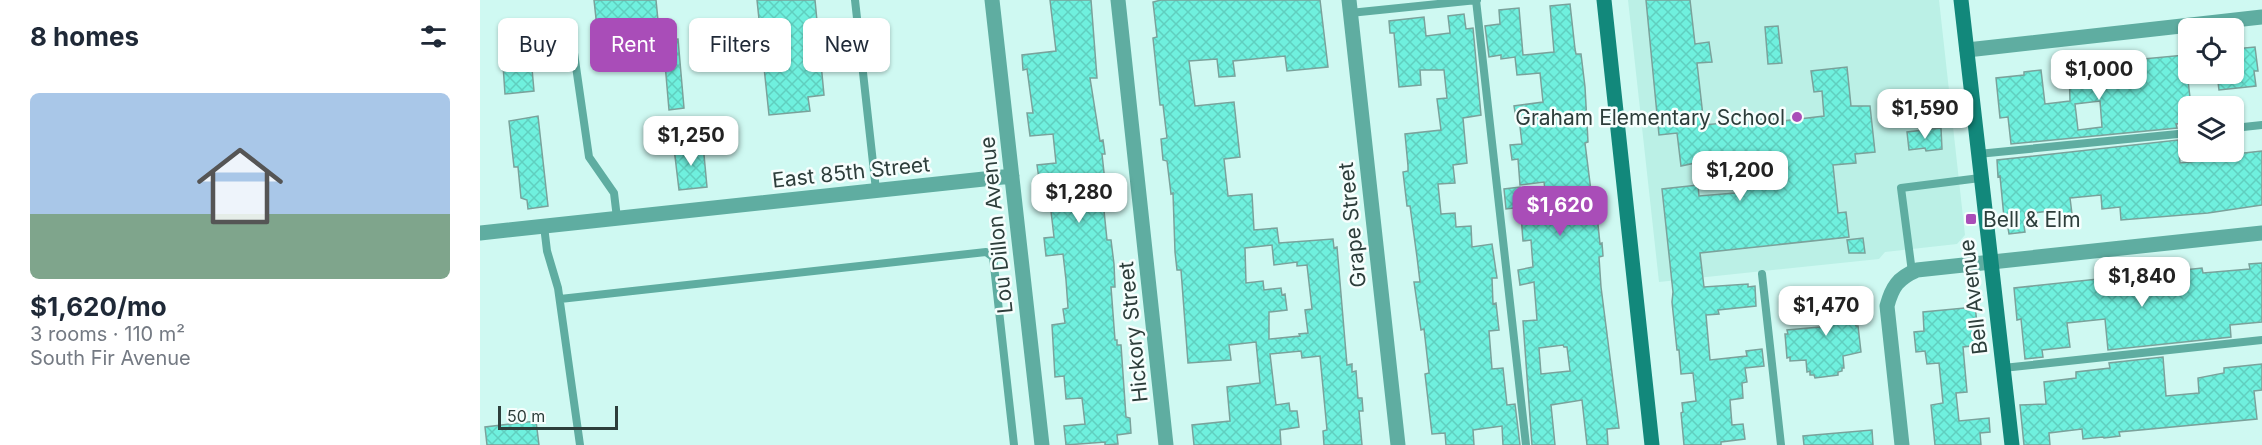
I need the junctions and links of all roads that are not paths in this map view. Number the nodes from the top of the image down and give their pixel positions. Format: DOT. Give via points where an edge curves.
graph roads {
  1 [pos="855,0"];
  2 [pos="992,0"];
  3 [pos="1118,0"];
  4 [pos="1476,0"];
  5 [pos="1604,0"];
  6 [pos="1961,0"];
  7 [pos="1349,6"];
  8 [pos="2262,16"];
  9 [pos="1967,50"];
  10 [pos="577,72"];
  11 [pos="2262,125"];
  12 [pos="2244,127"];
  13 [pos="2178,134"];
  14 [pos="1978,154"];
  15 [pos="1012,176"];
  16 [pos="1980,178"];
  17 [pos="876,190"];
  18 [pos="616,218"];
  19 [pos="543,226"];
  20 [pos="480,233"];
  21 [pos="2262,233"];
  22 [pos="1990,261"];
  23 [pos="1912,272"];
  24 [pos="1762,274"];
  25 [pos="560,299"];
  26 [pos="2262,340"];
  27 [pos="2003,368"];
  28 [pos="580,445"];
  29 [pos="1014,445"];
  30 [pos="1042,445"];
  31 [pos="1166,445"];
  32 [pos="1398,445"];
  33 [pos="1526,445"];
  34 [pos="1652,445"];
  35 [pos="1781,445"];
  36 [pos="1902,445"];
  37 [pos="2012,445"];
  1 -- 17 [label="lane"];
  2 -- 15 [label="street, Lou Dillon Avenue"];
  3 -- 31 [label="street, Hickory Street"];
  4 -- 7 [label="lane"];
  4 -- 33 [label="lane"];
  5 -- 34 [label="street"];
  6 -- 9 [label="street, Bell Avenue"];
  7 -- 32 [label="street, Grape Street"];
  8 -- 9 [label="street"];
  9 -- 14 [label="street, Bell Avenue"];
  10 -- 18 [label="lane" via="589,157 614,193"];
  11 -- 12 [label="lane"];
  13 -- 14 [label="lane"];
  14 -- 16 [label="street, Bell Avenue"];
  15 -- 17 [label="street, East 85th Street"];
  15 -- 30 [label="street, Lou Dillon Avenue"];
  16 -- 22 [label="street, Bell Avenue"];
  16 -- 23 [label="lane" via="1901,188"];
  17 -- 18 [label="street, East 85th Street"];
  18 -- 19 [label="street, East 85th Street"];
  19 -- 20 [label="street, East 85th Street"];
  19 -- 25 [label="lane"];
  21 -- 22 [label="street"];
  22 -- 23 [label="street"];
  22 -- 27 [label="street, Bell Avenue"];
  23 -- 36 [label="street" via="1896,282 1887,306"];
  24 -- 35 [label="lane"];
  25 -- 28 [label="lane"];
  25 -- 29 [label="lane" via="986,252 993,257"];
  26 -- 27 [label="lane"];
  27 -- 37 [label="street, Bell Avenue"];
}
